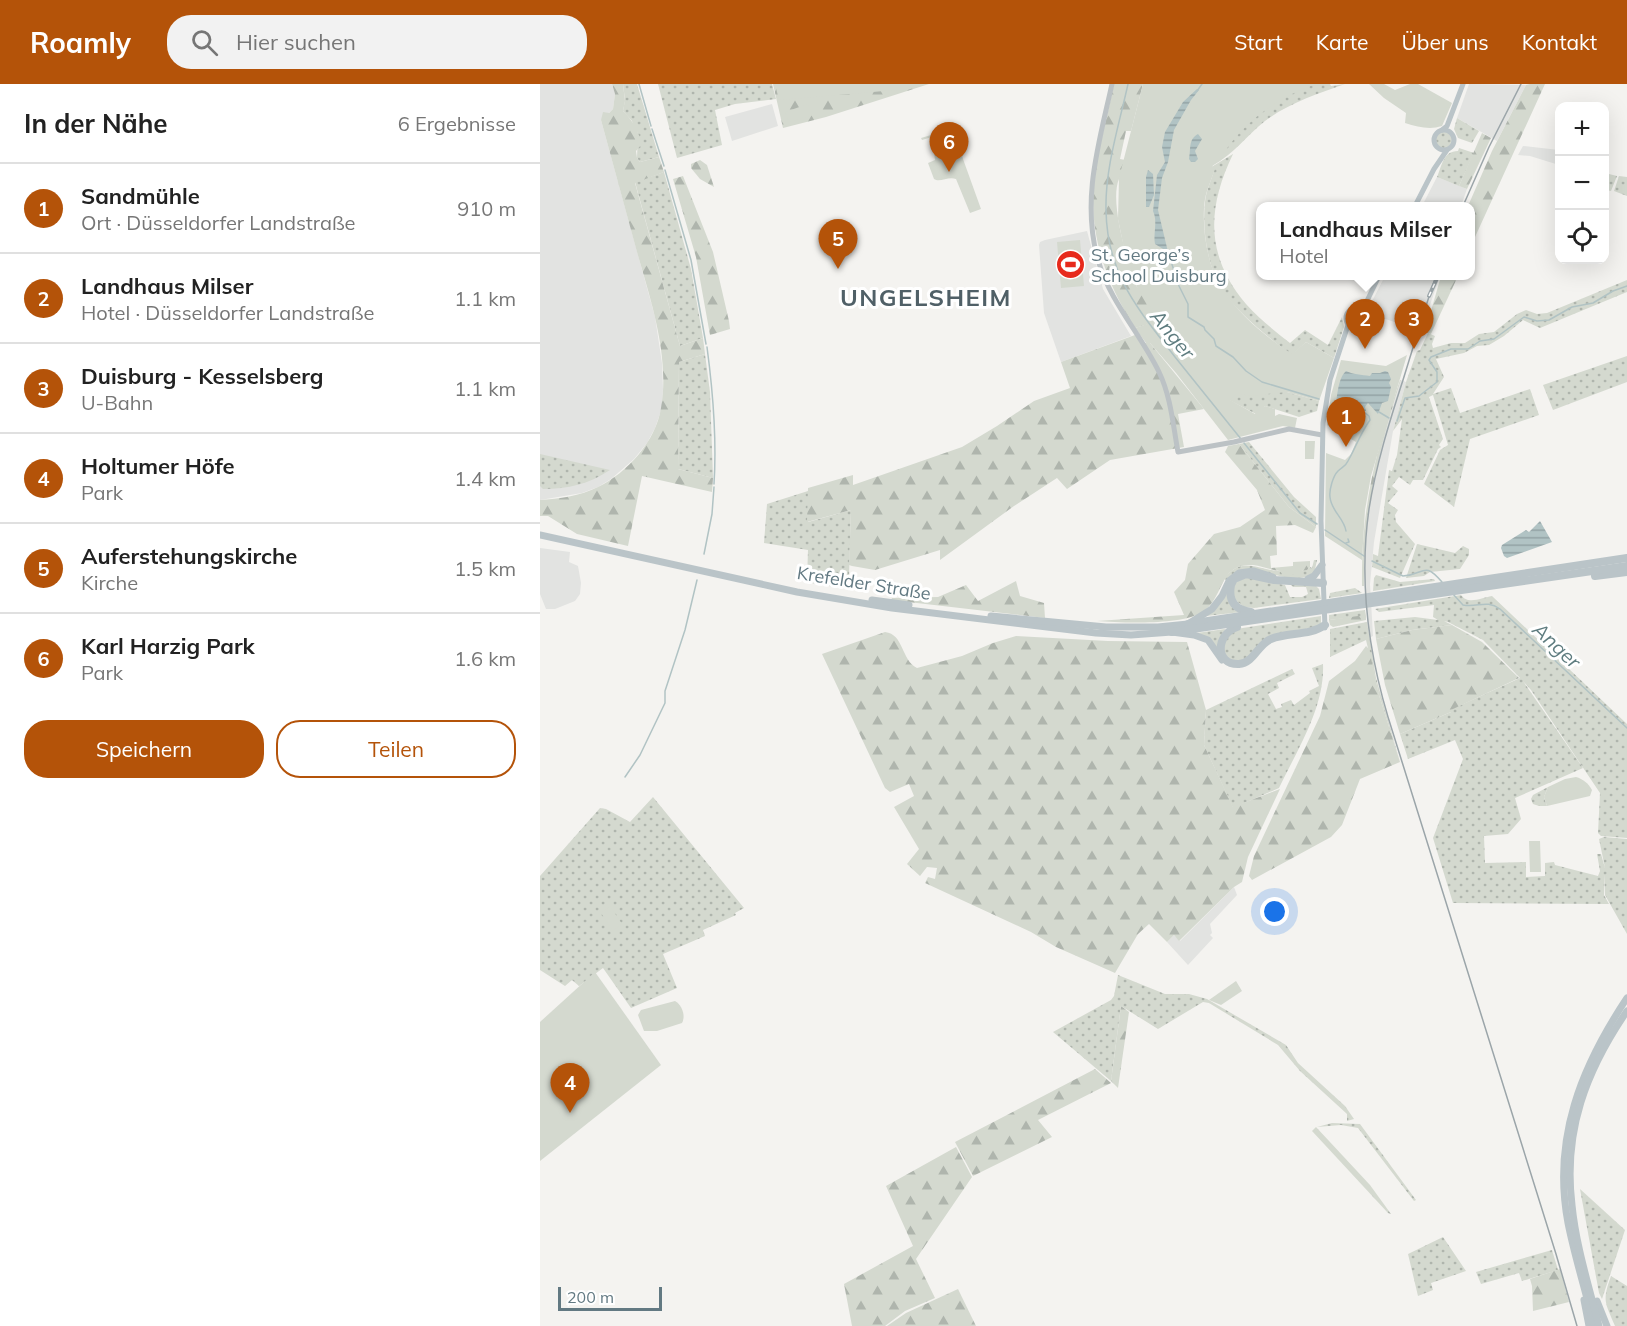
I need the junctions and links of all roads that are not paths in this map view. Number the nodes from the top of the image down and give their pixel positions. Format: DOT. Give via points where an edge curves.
graph roads {
  1 [pos="1112,84"];
  2 [pos="1463,84"];
  3 [pos="1454,110"];
  4 [pos="1442,130"];
  5 [pos="1451,133"];
  6 [pos="1438,149"];
  7 [pos="1447,150"];
  8 [pos="1434,169"];
  9 [pos="1418,202"];
  10 [pos="1377,280"];
  11 [pos="1370,293"];
  12 [pos="1357,308"];
  13 [pos="1365,312"];
  14 [pos="1348,325"];
  15 [pos="1355,329"];
  16 [pos="1343,345"];
  17 [pos="1322,435"];
  18 [pos="540,534"];
  19 [pos="1627,557"];
  20 [pos="1322,565"];
  21 [pos="1627,566"];
  22 [pos="1627,572"];
  23 [pos="1554,577"];
  24 [pos="1308,579"];
  25 [pos="1323,581"];
  26 [pos="1446,588"];
  27 [pos="1318,608"];
  28 [pos="1270,612"];
  29 [pos="1251,622"];
  30 [pos="1188,624"];
  31 [pos="1325,628"];
  32 [pos="1172,632"];
  33 [pos="1627,998"];
  34 [pos="1627,1011"];
  35 [pos="1578,1266"];
  36 [pos="1588,1283"];
  37 [pos="1589,1326"];
  38 [pos="1594,1326"];
  39 [pos="1599,1326"];
  40 [pos="1607,1326"];
  1 -- 17 [label="street" via="1092,177 1092,230 1108,287 1162,380 1178,452 1289,429"];
  2 -- 3 [label="main road"];
  3 -- 4 [label="main road"];
  3 -- 5 [label="main road"];
  4 -- 5 [label="main road"];
  4 -- 6 [label="main road" via="1434,139"];
  5 -- 7 [label="main road" via="1454,143"];
  6 -- 7 [label="main road"];
  6 -- 8 [label="main road"];
  7 -- 8 [label="main road"];
  8 -- 9 [label="main road"];
  10 -- 11 [label="main road"];
  11 -- 12 [label="main road"];
  11 -- 13 [label="main road"];
  12 -- 13 [label="main road"];
  12 -- 14 [label="main road" via="1347,314"];
  13 -- 15 [label="main road" via="1365,324"];
  14 -- 15 [label="main road"];
  14 -- 16 [label="main road"];
  15 -- 16 [label="main road"];
  16 -- 17 [label="main road" via="1326,399"];
  17 -- 20 [label="main road"];
  18 -- 30 [label="highway, Krefelder Straße" via="759,581 930,608 1106,627"];
  18 -- 32 [label="highway, Krefelder Straße" via="797,592 892,608 1088,633"];
  19 -- 26 [label="highway"];
  20 -- 24 [label="highway"];
  20 -- 25 [label="main road"];
  21 -- 23 [label="highway"];
  22 -- 23 [label="highway"];
  23 -- 26 [label="highway" via="1456,592"];
  24 -- 25 [label="highway"];
  24 -- 30 [label="highway" via="1275,578 1254,571 1239,573 1229,581 1212,609"];
  25 -- 28 [label="highway" via="1274,580 1246,574 1234,579 1229,593 1235,607"];
  25 -- 31 [label="main road"];
  26 -- 27 [label="highway"];
  27 -- 28 [label="highway"];
  27 -- 29 [label="highway"];
  28 -- 30 [label="highway"];
  29 -- 31 [label="highway" via="1224,635 1220,646 1227,660 1244,663 1272,639"];
  29 -- 32 [label="highway"];
  31 -- 32 [label="highway, Krefelder Straße" via="1273,641 1240,666 1224,662 1204,638"];
  33 -- 35 [label="highway" via="1590,1061 1569,1128 1564,1162 1566,1206"];
  34 -- 36 [label="highway" via="1590,1073 1574,1128 1570,1163 1572,1206"];
  35 -- 37 [label="highway"];
  35 -- 38 [label="highway"];
  36 -- 39 [label="highway"];
  36 -- 40 [label="highway"];
}
